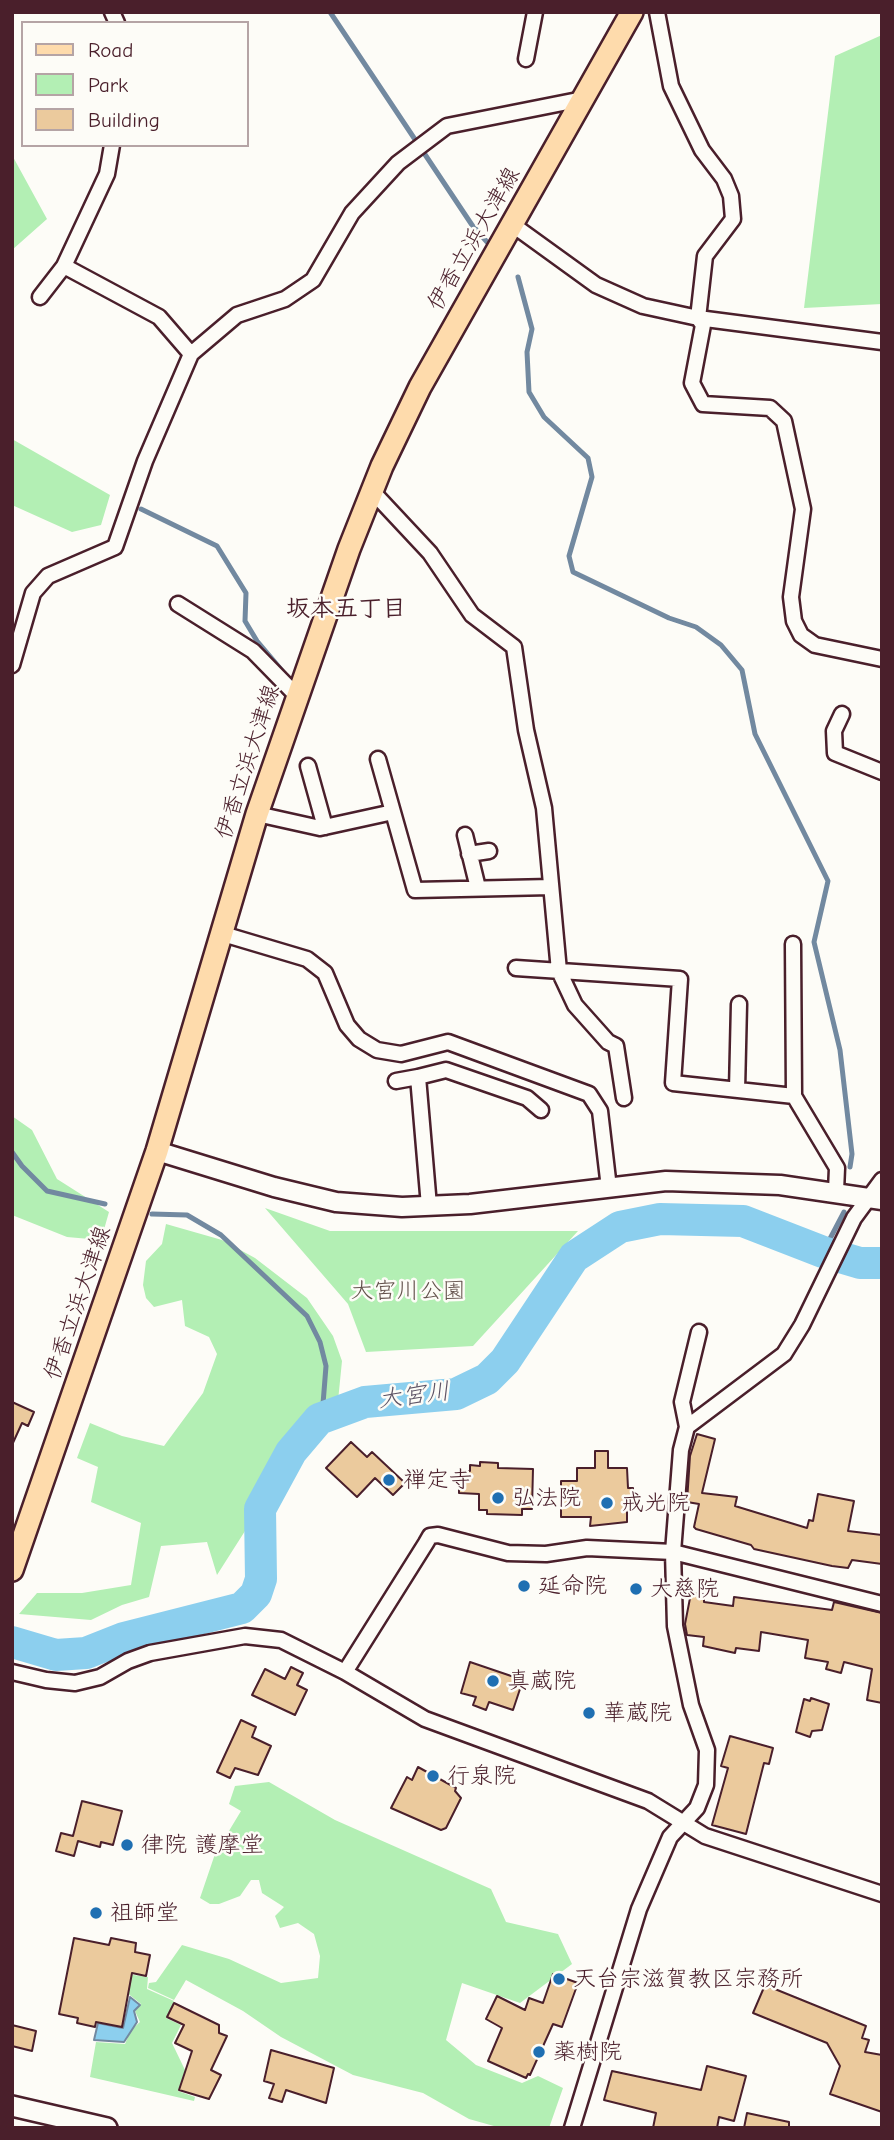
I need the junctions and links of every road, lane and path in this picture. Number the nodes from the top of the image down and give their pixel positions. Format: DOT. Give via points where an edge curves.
graph roads {
  1 [pos="535,12"];
  2 [pos="632,12"];
  3 [pos="657,12"];
  4 [pos="526,59"];
  5 [pos="583,99"];
  6 [pos="112,147"];
  7 [pos="513,225"];
  8 [pos="64,266"];
  9 [pos="40,297"];
  10 [pos="698,318"];
  11 [pos="882,342"];
  12 [pos="191,354"];
  13 [pos="372,491"];
  14 [pos="178,604"];
  15 [pos="882,659"];
  16 [pos="12,665"];
  17 [pos="296,695"];
  18 [pos="842,714"];
  19 [pos="378,759"];
  20 [pos="308,766"];
  21 [pos="882,772"];
  22 [pos="393,812"];
  23 [pos="257,814"];
  24 [pos="325,827"];
  25 [pos="465,835"];
  26 [pos="489,851"];
  27 [pos="469,854"];
  28 [pos="551,887"];
  29 [pos="478,888"];
  30 [pos="222,934"];
  31 [pos="793,944"];
  32 [pos="516,968"];
  33 [pos="559,971"];
  34 [pos="739,1004"];
  35 [pos="418,1077"];
  36 [pos="396,1081"];
  37 [pos="737,1090"];
  38 [pos="794,1096"];
  39 [pos="624,1098"];
  40 [pos="541,1110"];
  41 [pos="157,1152"];
  42 [pos="882,1180"];
  43 [pos="609,1188"];
  44 [pos="836,1191"];
  45 [pos="876,1199"];
  46 [pos="429,1206"];
  47 [pos="699,1332"];
  48 [pos="687,1427"];
  49 [pos="673,1552"];
  50 [pos="12,1570"];
  51 [pos="882,1604"];
  52 [pos="12,1672"];
  53 [pos="345,1672"];
  54 [pos="684,1822"];
  55 [pos="882,1894"];
  56 [pos="12,2106"];
  57 [pos="107,2128"];
  58 [pos="572,2128"];
  1 -- 4 [label="street"];
  2 -- 5 [label="main road, 伊香立浜大津線"];
  3 -- 10 [label="street" via="671,86 731,196 733,219 705,256"];
  5 -- 7 [label="main road, 伊香立浜大津線"];
  5 -- 12 [label="street" via="447,126 398,163 352,212 313,280 285,299 237,315"];
  6 -- 8 [label="street" via="107,174"];
  7 -- 10 [label="street" via="596,285 642,306"];
  7 -- 13 [label="main road, 伊香立浜大津線" via="420,387"];
  8 -- 9 [label="street"];
  8 -- 12 [label="street" via="159,317"];
  10 -- 11 [label="street"];
  10 -- 15 [label="street" via="703,325 692,383 703,404 770,408 784,421 803,509 790,597 801,635 815,645"];
  12 -- 16 [label="street" via="145,461 115,547 48,576 33,593"];
  13 -- 17 [label="main road, 伊香立浜大津線"];
  13 -- 28 [label="street" via="430,553 472,615 514,647 544,808"];
  14 -- 17 [label="street" via="253,651"];
  17 -- 23 [label="main road, 伊香立浜大津線"];
  18 -- 21 [label="street" via="834,731 835,753"];
  19 -- 22 [label="street"];
  20 -- 24 [label="street"];
  22 -- 24 [label="street"];
  22 -- 29 [label="street" via="415,890"];
  23 -- 24 [label="street"];
  23 -- 30 [label="main road, 伊香立浜大津線"];
  25 -- 27 [label="street"];
  26 -- 27 [label="street"];
  27 -- 29 [label="street"];
  28 -- 29 [label="street"];
  28 -- 33 [label="street"];
  30 -- 41 [label="main road, 伊香立浜大津線"];
  30 -- 43 [label="street" via="307,959 326,973 346,1025 377,1050 401,1054 448,1042 589,1094 600,1111"];
  31 -- 38 [label="street"];
  32 -- 33 [label="street"];
  33 -- 37 [label="street" via="680,978 673,1083"];
  33 -- 39 [label="street" via="575,1005 616,1046"];
  34 -- 37 [label="street"];
  35 -- 36 [label="street"];
  35 -- 40 [label="street" via="446,1070 527,1098"];
  35 -- 46 [label="street"];
  37 -- 38 [label="street"];
  38 -- 44 [label="street" via="837,1168"];
  41 -- 46 [label="street" via="336,1202"];
  41 -- 50 [label="main road, 伊香立浜大津線"];
  42 -- 45 [label="street"];
  43 -- 44 [label="street" via="722,1181"];
  43 -- 46 [label="street"];
  44 -- 45 [label="street"];
  45 -- 48 [label="street" via="855,1218 784,1354"];
  47 -- 48 [label="street" via="682,1402"];
  48 -- 49 [label="street"];
  49 -- 51 [label="street"];
  49 -- 53 [label="street" via="587,1548 508,1553 430,1536"];
  49 -- 54 [label="street" via="675,1626 691,1705 707,1750 706,1785 697,1808"];
  52 -- 53 [label="street" via="75,1683 100,1677 150,1653 245,1636 281,1640"];
  53 -- 54 [label="street" via="425,1719 648,1801"];
  54 -- 55 [label="street" via="705,1836"];
  54 -- 58 [label="street" via="670,1837 639,1909"];
  56 -- 57 [label="main road"];
}
